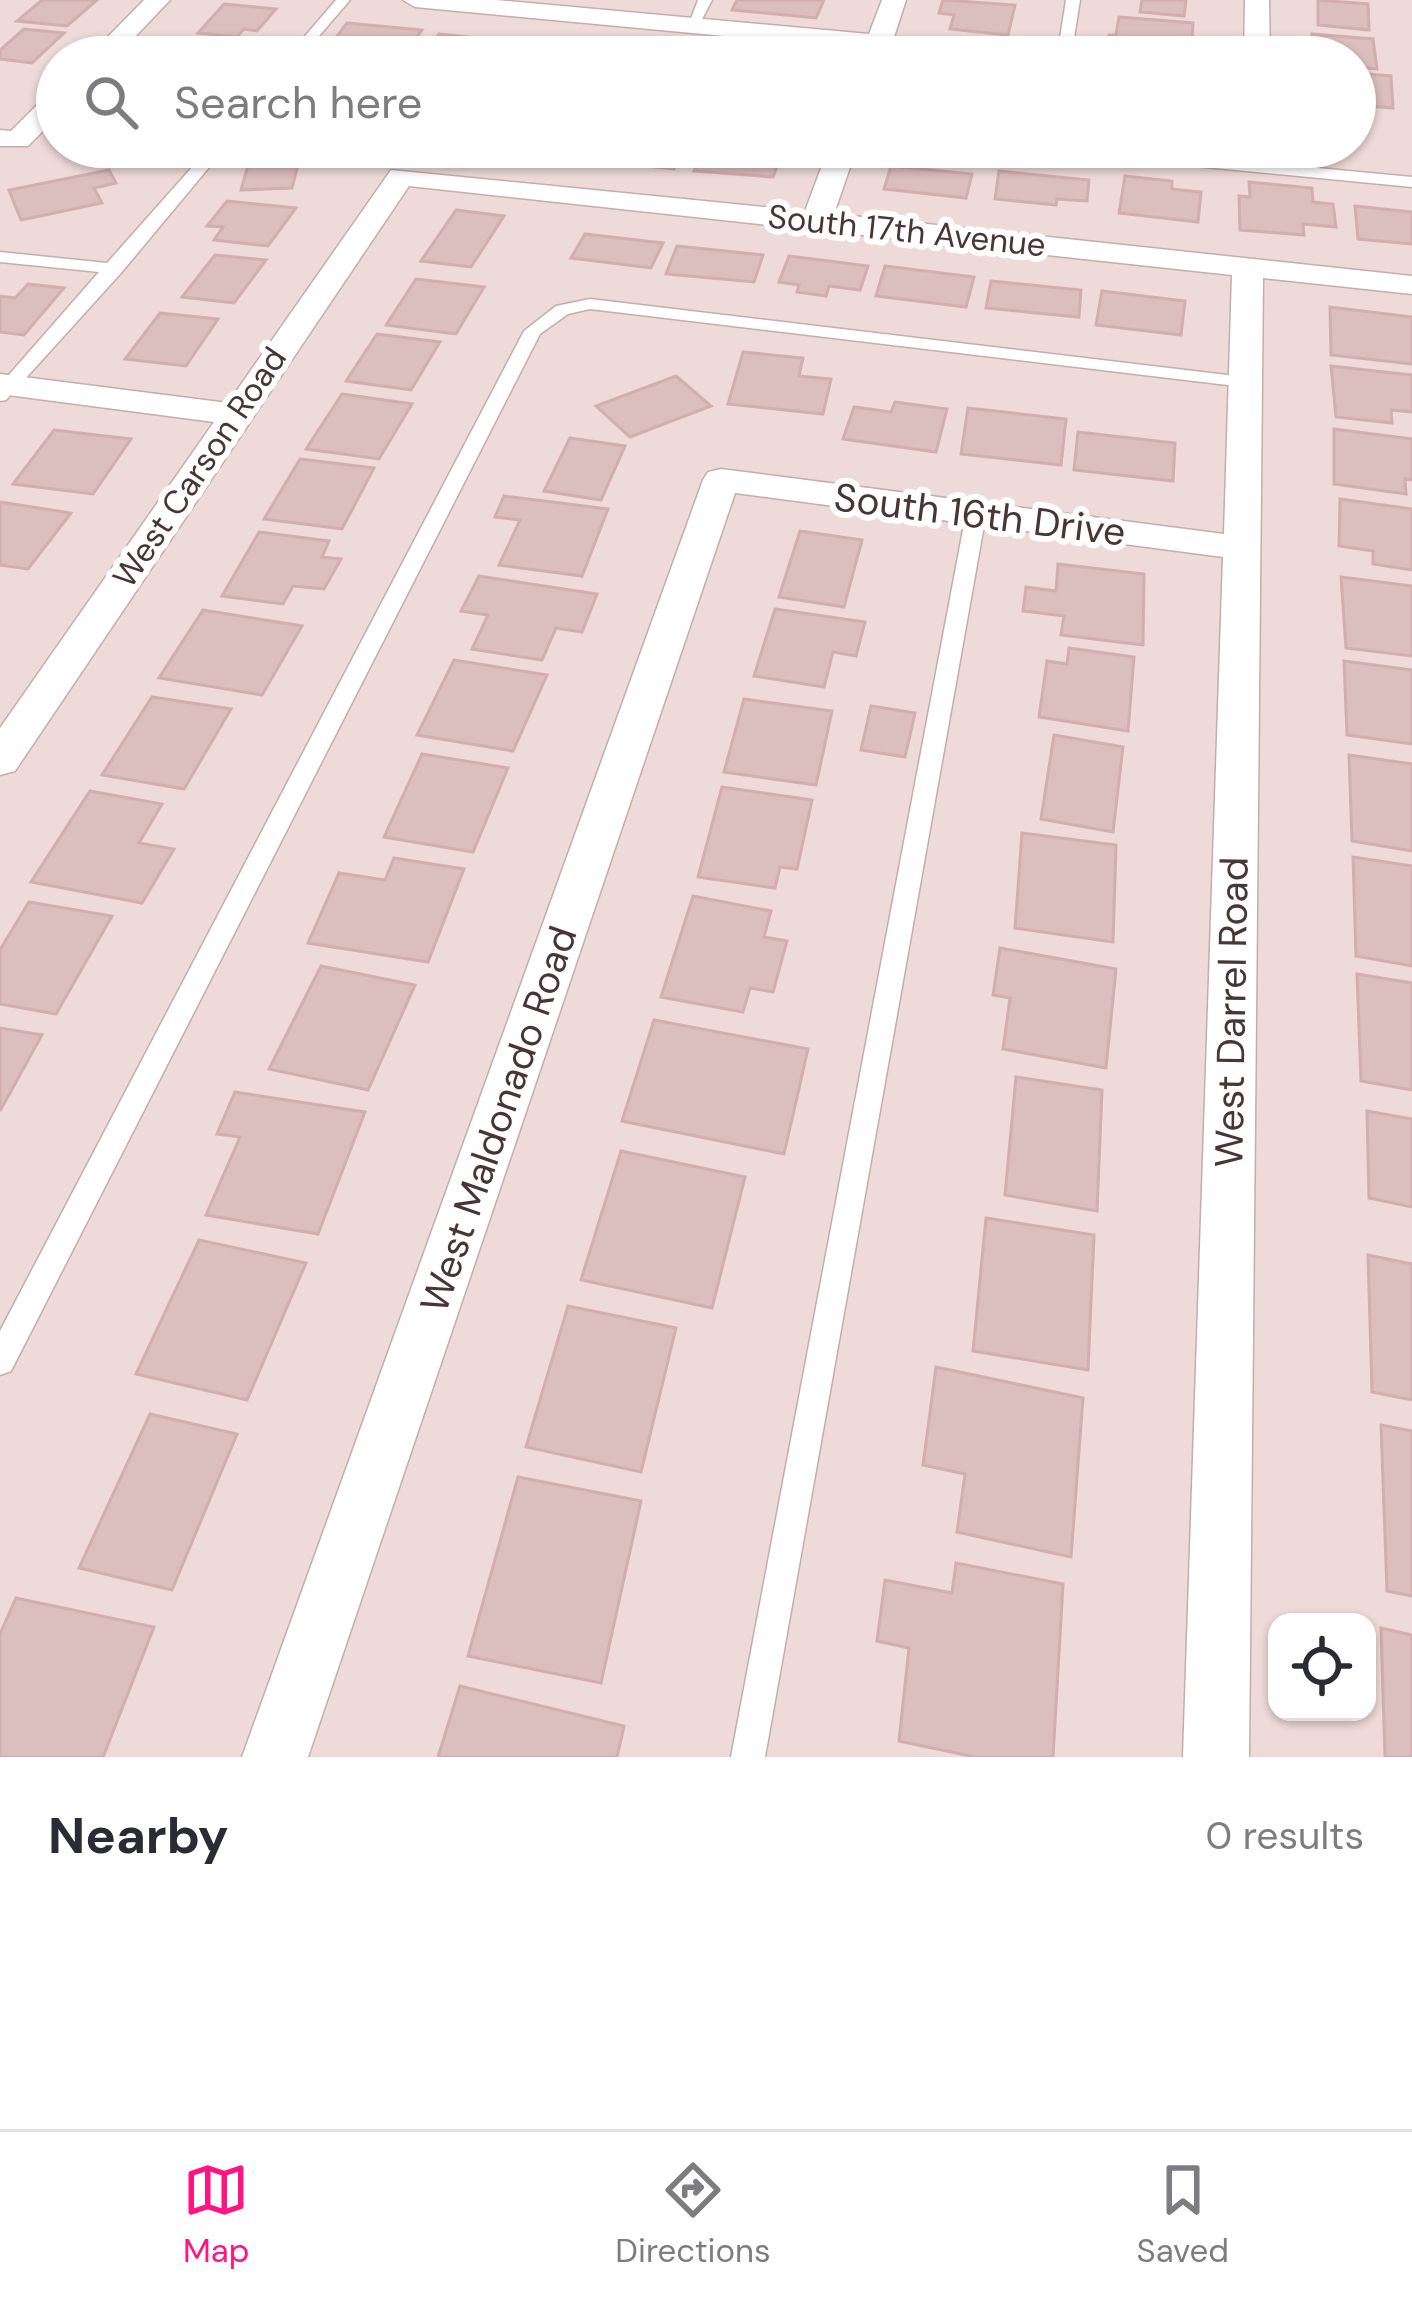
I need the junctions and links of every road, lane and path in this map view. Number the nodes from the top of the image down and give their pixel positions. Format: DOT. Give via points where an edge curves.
graph roads {
  1 [pos="158,0"];
  2 [pos="343,0"];
  3 [pos="415,0"];
  4 [pos="705,0"];
  5 [pos="894,0"];
  6 [pos="1073,0"];
  7 [pos="1257,0"];
  8 [pos="518,4"];
  9 [pos="692,26"];
  10 [pos="122,36"];
  11 [pos="312,36"];
  12 [pos="769,36"];
  13 [pos="882,36"];
  14 [pos="1067,36"];
  15 [pos="1257,36"];
  16 [pos="36,118"];
  17 [pos="9,139"];
  18 [pos="200,168"];
  19 [pos="835,168"];
  20 [pos="1267,168"];
  21 [pos="401,176"];
  22 [pos="1412,182"];
  23 [pos="817,219"];
  24 [pos="0,257"];
  25 [pos="1248,268"];
  26 [pos="115,269"];
  27 [pos="1412,285"];
  28 [pos="1244,382"];
  29 [pos="3,389"];
  30 [pos="235,414"];
  31 [pos="721,480"];
  32 [pos="976,514"];
  33 [pos="1240,548"];
  34 [pos="0,760"];
  35 [pos="0,1361"];
  36 [pos="275,1757"];
  37 [pos="748,1757"];
  38 [pos="1216,1757"];
  1 -- 10 [label="street"];
  2 -- 11 [label="lane"];
  3 -- 8 [label="street"];
  4 -- 9 [label="lane"];
  5 -- 13 [label="street"];
  6 -- 14 [label="lane"];
  7 -- 15 [label="street"];
  8 -- 9 [label="street"];
  9 -- 12 [label="street"];
  16 -- 17 [label="street"];
  18 -- 26 [label="lane"];
  19 -- 23 [label="street"];
  20 -- 22 [label="lane"];
  21 -- 23 [label="street, South 17th Avenue"];
  21 -- 30 [label="street, West Carson Road"];
  23 -- 25 [label="street, South 17th Avenue"];
  24 -- 26 [label="lane"];
  25 -- 27 [label="street, South 17th Avenue"];
  25 -- 28 [label="street, West Darrel Road"];
  26 -- 29 [label="lane"];
  28 -- 33 [label="street, West Darrel Road"];
  28 -- 35 [label="lane" via="590,304 562,310 533,331"];
  29 -- 30 [label="street"];
  30 -- 34 [label="street, West Carson Road"];
  31 -- 32 [label="street, South 16th Drive"];
  31 -- 36 [label="street, West Maldonado Road"];
  32 -- 33 [label="street, South 16th Drive"];
  32 -- 37 [label="lane"];
  33 -- 38 [label="street, West Darrel Road"];
}
